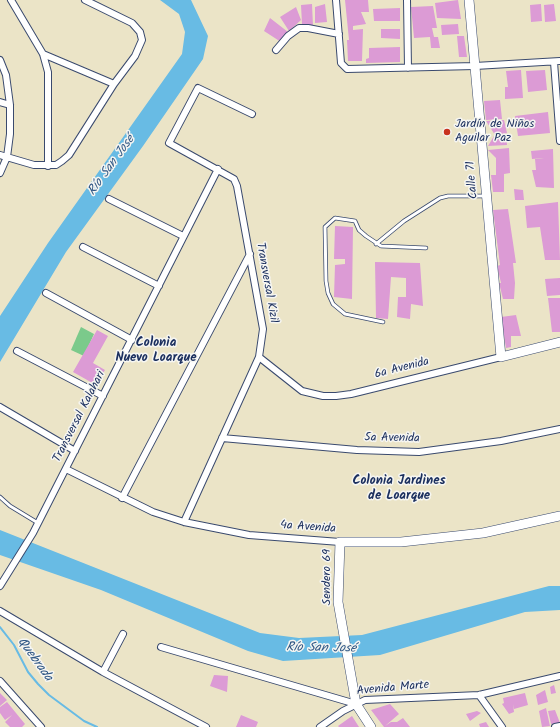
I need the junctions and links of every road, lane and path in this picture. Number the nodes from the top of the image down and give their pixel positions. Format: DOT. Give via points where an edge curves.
graph roads {
  1 [pos="11,0"];
  2 [pos="85,0"];
  3 [pos="336,0"];
  4 [pos="407,0"];
  5 [pos="469,0"];
  6 [pos="339,34"];
  7 [pos="276,50"];
  8 [pos="43,54"];
  9 [pos="0,60"];
  10 [pos="557,61"];
  11 [pos="476,66"];
  12 [pos="408,68"];
  13 [pos="114,84"];
  14 [pos="0,102"];
  15 [pos="10,105"];
  16 [pos="252,114"];
  17 [pos="560,141"];
  18 [pos="0,155"];
  19 [pos="7,157"];
  20 [pos="48,166"];
  21 [pos="218,169"];
  22 [pos="0,173"];
  23 [pos="486,196"];
  24 [pos="109,199"];
  25 [pos="183,236"];
  26 [pos="376,244"];
  27 [pos="83,247"];
  28 [pos="426,248"];
  29 [pos="250,254"];
  30 [pos="158,286"];
  31 [pos="46,293"];
  32 [pos="383,322"];
  33 [pos="132,340"];
  34 [pos="560,342"];
  35 [pos="17,351"];
  36 [pos="258,357"];
  37 [pos="501,357"];
  38 [pos="103,396"];
  39 [pos="0,407"];
  40 [pos="560,429"];
  41 [pos="222,438"];
  42 [pos="75,451"];
  43 [pos="66,469"];
  44 [pos="0,497"];
  45 [pos="122,498"];
  46 [pos="560,516"];
  47 [pos="184,522"];
  48 [pos="38,523"];
  49 [pos="340,542"];
  50 [pos="0,586"];
  51 [pos="0,611"];
  52 [pos="123,634"];
  53 [pos="161,647"];
  54 [pos="103,672"];
  55 [pos="560,676"];
  56 [pos="0,681"];
  57 [pos="479,694"];
  58 [pos="356,704"];
  59 [pos="560,726"];
  60 [pos="40,727"];
  61 [pos="206,727"];
  62 [pos="320,727"];
  63 [pos="371,727"];
  64 [pos="502,727"];
  65 [pos="555,727"];
  1 -- 8 [label="street"];
  2 -- 13 [label="street" via="132,23 140,32 142,40 135,56"];
  3 -- 6 [label="street"];
  4 -- 12 [label="street"];
  5 -- 11 [label="street, Calle 71"];
  6 -- 7 [label="street" via="299,28"];
  6 -- 12 [label="street" via="341,63 347,69"];
  8 -- 13 [label="street"];
  8 -- 20 [label="street" via="48,72"];
  9 -- 15 [label="street" via="6,75"];
  10 -- 11 [label="street"];
  10 -- 17 [label="street"];
  11 -- 12 [label="street"];
  11 -- 23 [label="street, Calle 71"];
  13 -- 20 [label="street" via="69,155 56,165"];
  14 -- 15 [label="street"];
  15 -- 19 [label="street"];
  16 -- 21 [label="street, Transversal Kizil" via="198,88 169,143"];
  18 -- 19 [label="street"];
  19 -- 20 [label="street" via="34,165"];
  19 -- 22 [label="street"];
  21 -- 25 [label="street, Transversal Kalahari"];
  21 -- 29 [label="street, Transversal Kizil" via="234,179 237,186"];
  23 -- 26 [label="lane" via="440,198 404,221"];
  23 -- 37 [label="street, Calle 71"];
  24 -- 25 [label="street"];
  25 -- 30 [label="street, Transversal Kalahari"];
  26 -- 28 [label="lane"];
  26 -- 32 [label="lane" via="359,230 355,221 335,218 325,227 326,281 333,304 345,314"];
  27 -- 30 [label="street"];
  29 -- 36 [label="street, Transversal Kizil" via="264,329"];
  29 -- 45 [label="street"];
  30 -- 33 [label="street, Transversal Kalahari"];
  31 -- 33 [label="street"];
  33 -- 38 [label="street, Transversal Kalahari"];
  34 -- 37 [label="street, 6a Avenida"];
  35 -- 38 [label="street"];
  36 -- 37 [label="street, 6a Avenida" via="302,391 323,396 352,394"];
  36 -- 41 [label="street, Transversal Kizil"];
  38 -- 42 [label="street, Transversal Kalahari"];
  39 -- 42 [label="street"];
  40 -- 41 [label="street, 5a Avenida" via="501,441 419,452 358,450"];
  41 -- 47 [label="street, Transversal Kizil"];
  42 -- 43 [label="street, Transversal Kalahari"];
  43 -- 45 [label="street, 4a Avenida"];
  43 -- 48 [label="street, Transversal Kalahari"];
  44 -- 48 [label="lane"];
  45 -- 47 [label="street, 4a Avenida"];
  46 -- 49 [label="street, 4a Avenida" via="483,533 401,542"];
  47 -- 49 [label="street, 4a Avenida" via="249,535"];
  48 -- 50 [label="street, Transversal Kalahari"];
  49 -- 58 [label="street, Sendero 69" via="338,602"];
  51 -- 54 [label="street"];
  52 -- 54 [label="street"];
  53 -- 58 [label="street, Avenida Marte"];
  54 -- 61 [label="street"];
  55 -- 57 [label="street, Avenida Marte"];
  56 -- 60 [label="street"];
  57 -- 58 [label="street, Avenida Marte" via="388,698 365,700"];
  57 -- 64 [label="street"];
  58 -- 62 [label="street"];
  58 -- 63 [label="street, Sendero 69"];
  59 -- 65 [label="street"];
}
